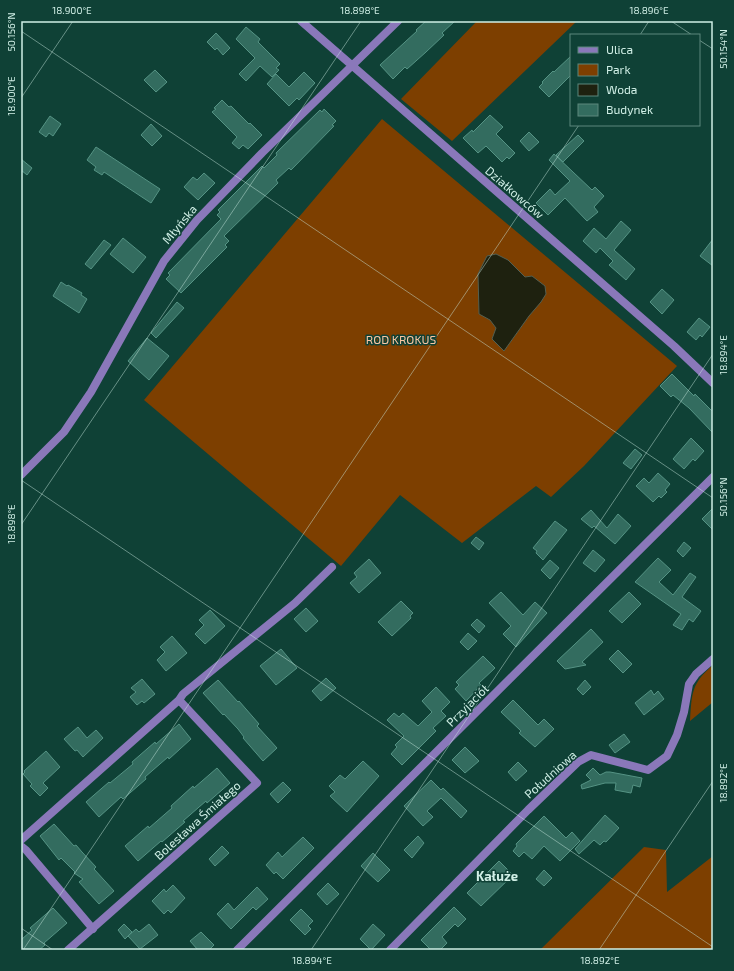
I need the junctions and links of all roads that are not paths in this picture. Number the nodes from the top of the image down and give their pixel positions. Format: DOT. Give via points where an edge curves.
graph roads {
  1 [pos="301,21"];
  2 [pos="398,21"];
  3 [pos="352,66"];
  4 [pos="713,383"];
  5 [pos="21,475"];
  6 [pos="713,477"];
  7 [pos="332,567"];
  8 [pos="713,659"];
  9 [pos="180,700"];
  10 [pos="21,840"];
  11 [pos="21,846"];
  12 [pos="93,929"];
  13 [pos="68,950"];
  14 [pos="237,950"];
  15 [pos="390,950"];
  1 -- 3 [label="street, Działkowców"];
  2 -- 3 [label="street, Młyńska"];
  3 -- 4 [label="street, Działkowców"];
  3 -- 5 [label="street, Młyńska" via="197,220 164,261 91,392 64,432"];
  6 -- 14 [label="street, Przyjaciół"];
  7 -- 9 [label="street" via="294,603 183,694"];
  8 -- 15 [label="street, Południowa" via="689,684 677,735 667,756 648,770 591,755 578,762"];
  9 -- 10 [label="street"];
  9 -- 12 [label="street, Bolesława Śmiałego" via="257,783"];
  11 -- 12 [label="street"];
  12 -- 13 [label="street, Bolesława Śmiałego"];
}
